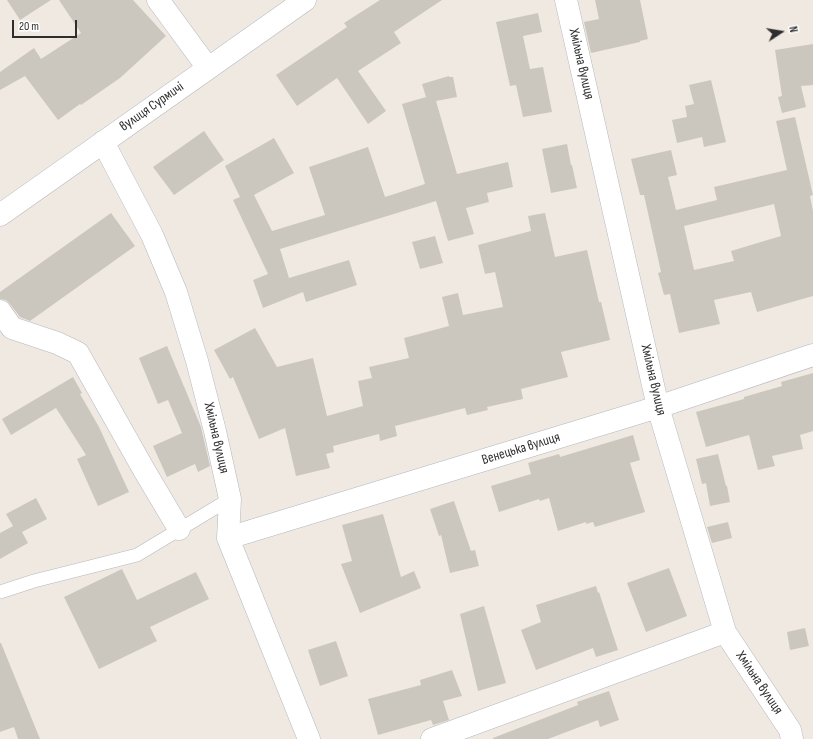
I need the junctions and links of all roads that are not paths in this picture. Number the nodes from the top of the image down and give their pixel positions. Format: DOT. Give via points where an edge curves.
graph roads {
  1 [pos="158,0"];
  2 [pos="305,0"];
  3 [pos="566,0"];
  4 [pos="208,68"];
  5 [pos="103,142"];
  6 [pos="0,215"];
  7 [pos="0,311"];
  8 [pos="813,355"];
  9 [pos="658,407"];
  10 [pos="230,498"];
  11 [pos="180,529"];
  12 [pos="228,538"];
  13 [pos="0,592"];
  14 [pos="725,632"];
  15 [pos="309,739"];
  16 [pos="432,739"];
  17 [pos="792,739"];
  1 -- 4 [label="street"];
  2 -- 4 [label="street, вулиця Сурмичі"];
  3 -- 9 [label="street, Хмільна вулиця"];
  4 -- 5 [label="street, вулиця Сурмичі"];
  5 -- 6 [label="street, вулиця Сурмичі"];
  5 -- 10 [label="street, Хмільна вулиця" via="152,235 176,292 216,431"];
  7 -- 11 [label="street" via="12,328 78,352"];
  8 -- 9 [label="street, Венецька вулиця"];
  9 -- 12 [label="street, Венецька вулиця"];
  9 -- 14 [label="street, Хмільна вулиця"];
  10 -- 11 [label="lane"];
  10 -- 12 [label="street, Хмільна вулиця"];
  11 -- 13 [label="lane" via="137,555"];
  12 -- 15 [label="street, Хмільна вулиця"];
  14 -- 16 [label="street"];
  14 -- 17 [label="street, Хмільна вулиця" via="790,730"];
}
